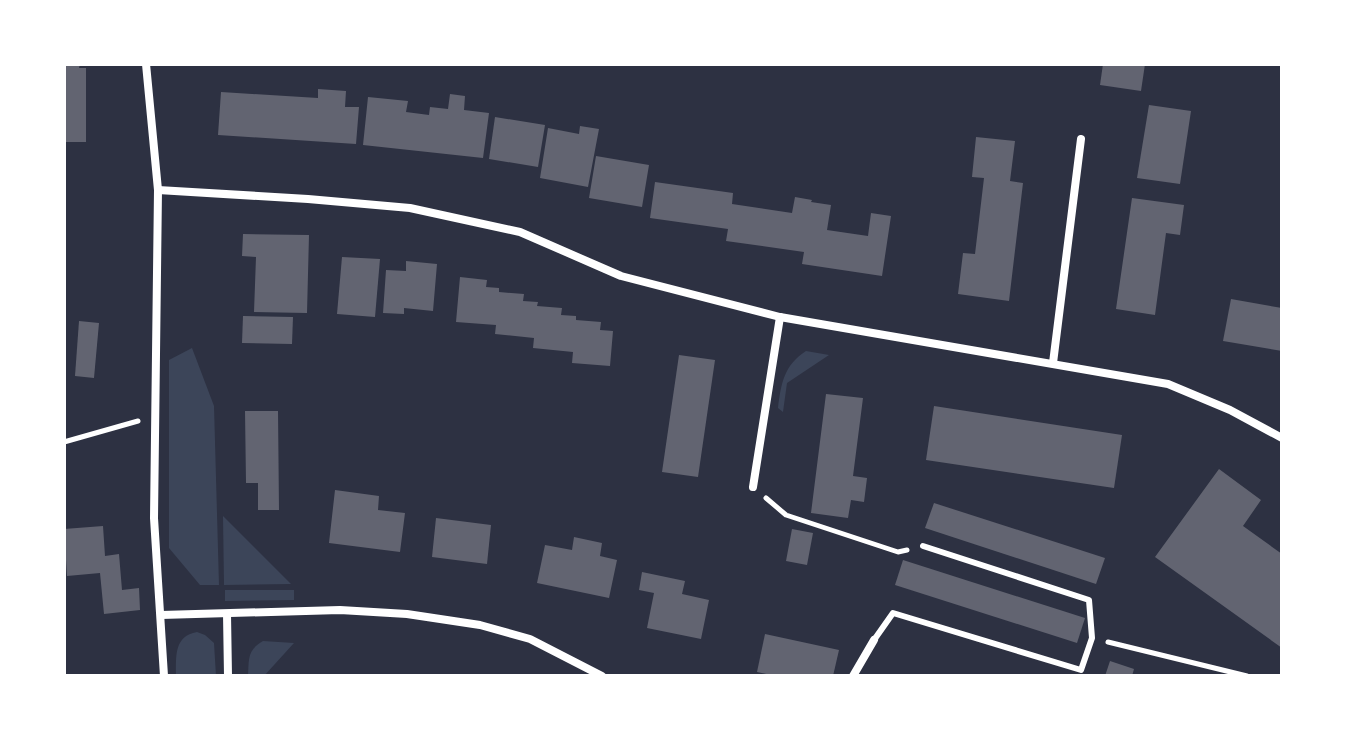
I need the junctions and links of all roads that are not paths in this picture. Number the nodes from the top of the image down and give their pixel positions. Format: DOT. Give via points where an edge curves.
graph roads {
  1 [pos="146,64"];
  2 [pos="1081,139"];
  3 [pos="158,190"];
  4 [pos="780,317"];
  5 [pos="1053,363"];
  6 [pos="1282,438"];
  7 [pos="753,487"];
  8 [pos="923,546"];
  9 [pos="227,614"];
  10 [pos="161,615"];
  11 [pos="874,640"];
  12 [pos="1080,673"];
  13 [pos="164,676"];
  14 [pos="228,676"];
  15 [pos="602,676"];
  16 [pos="853,676"];
  1 -- 3 [label="street"];
  2 -- 5 [label="street"];
  3 -- 4 [label="street" via="410,208 520,232 621,276"];
  3 -- 10 [label="street" via="154,518"];
  4 -- 5 [label="street"];
  4 -- 7 [label="street"];
  5 -- 6 [label="street" via="1168,384"];
  8 -- 12 [label="lane" via="1089,600 1092,638"];
  9 -- 10 [label="street"];
  9 -- 14 [label="street"];
  9 -- 15 [label="street" via="340,610 480,625 530,639"];
  10 -- 13 [label="street"];
  11 -- 12 [label="lane" via="893,613"];
  11 -- 16 [label="street"];
}
